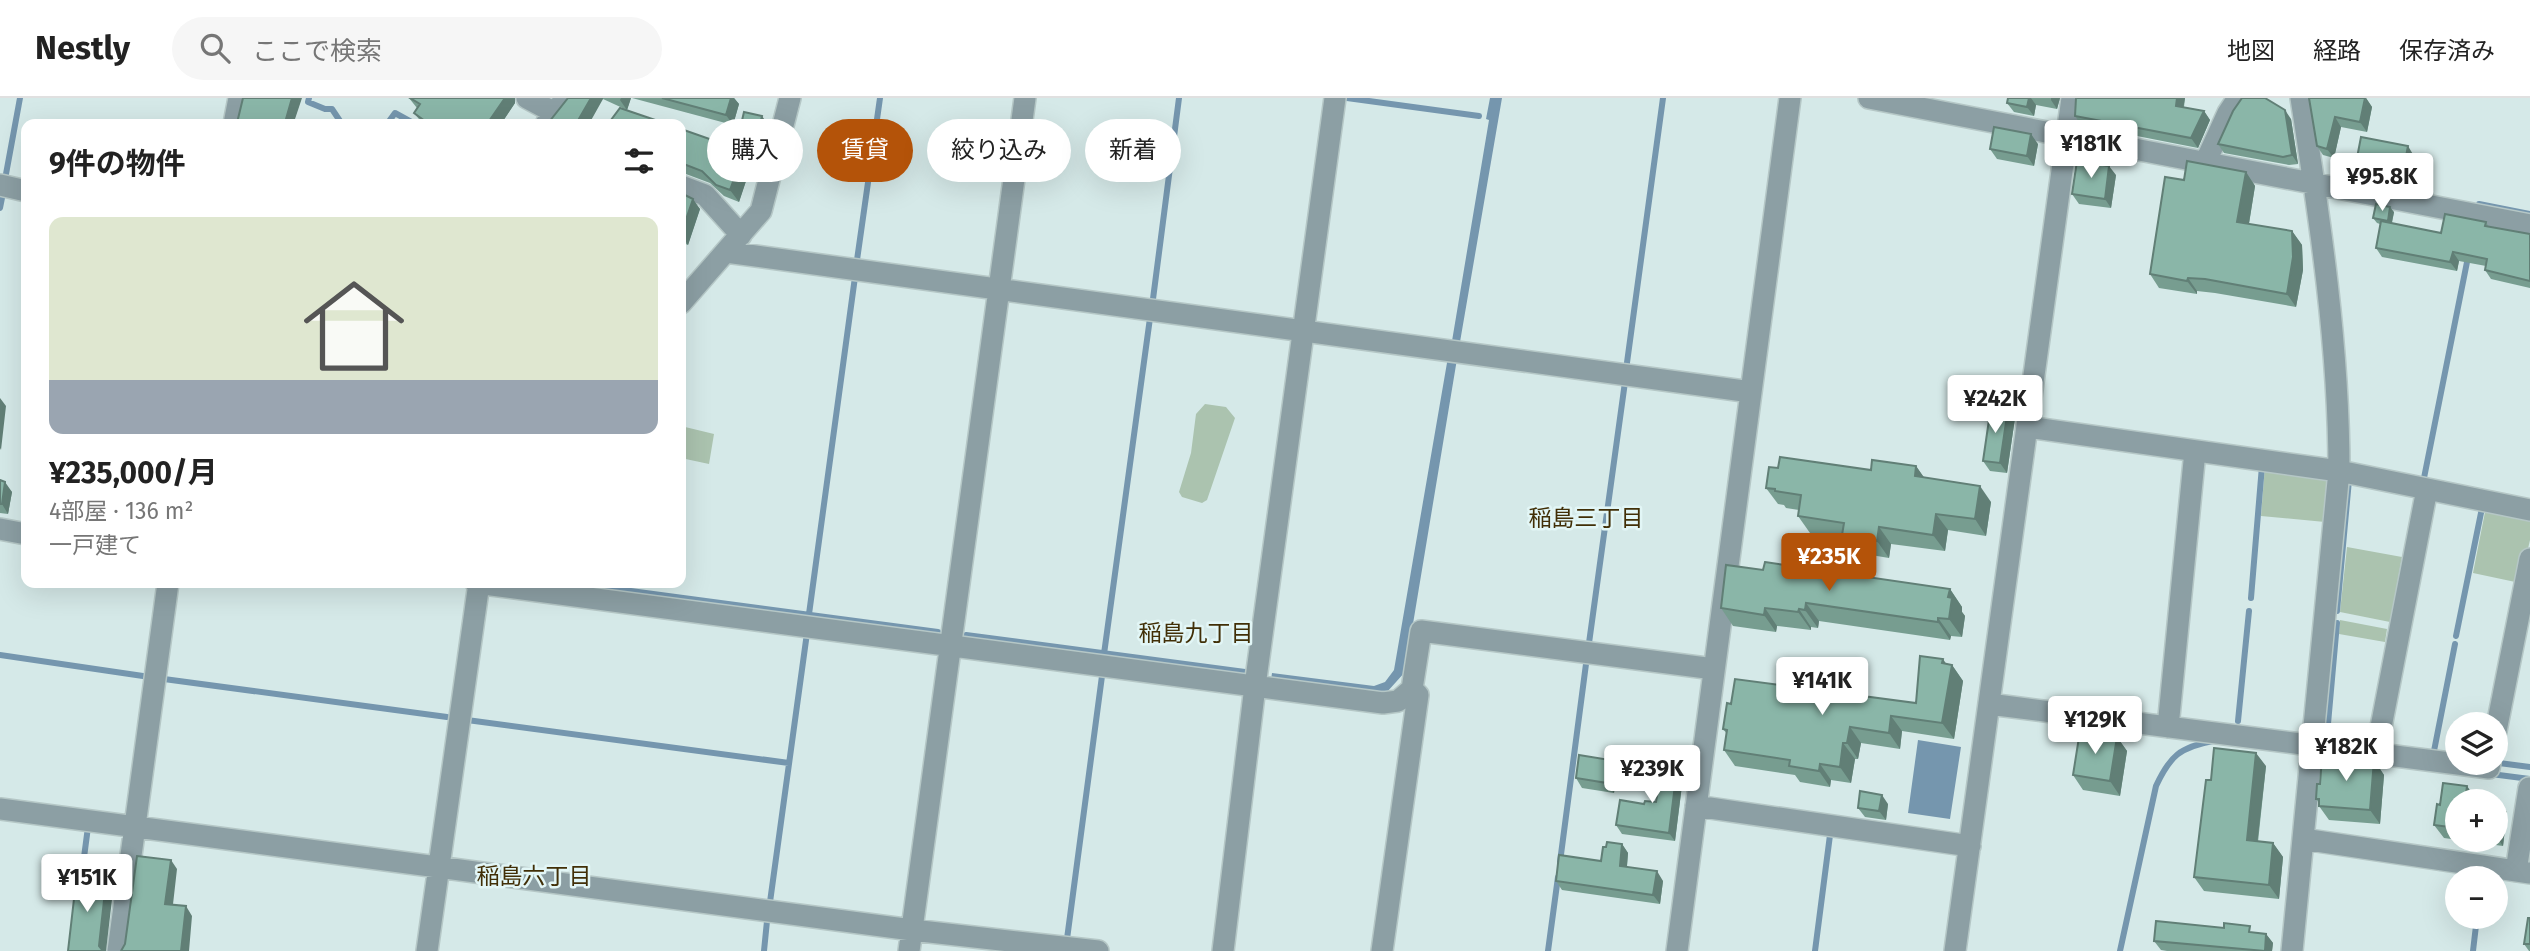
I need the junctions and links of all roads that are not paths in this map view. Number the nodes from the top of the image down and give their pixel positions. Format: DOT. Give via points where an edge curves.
graph roads {
  1 [pos="239,98"];
  2 [pos="527,98"];
  3 [pos="790,98"];
  4 [pos="1025,98"];
  5 [pos="1335,98"];
  6 [pos="1790,98"];
  7 [pos="1869,98"];
  8 [pos="2072,98"];
  9 [pos="2238,98"];
  10 [pos="2301,98"];
  11 [pos="554,116"];
  12 [pos="235,119"];
  13 [pos="2067,136"];
  14 [pos="2205,163"];
  15 [pos="2314,184"];
  16 [pos="0,185"];
  17 [pos="686,188"];
  18 [pos="21,190"];
  19 [pos="2530,225"];
  20 [pos="741,235"];
  21 [pos="726,252"];
  22 [pos="689,282"];
  23 [pos="999,289"];
  24 [pos="1303,331"];
  25 [pos="1751,392"];
  26 [pos="2026,427"];
  27 [pos="2195,451"];
  28 [pos="2339,471"];
  29 [pos="2427,489"];
  30 [pos="2530,510"];
  31 [pos="0,529"];
  32 [pos="21,533"];
  33 [pos="2530,559"];
  34 [pos="167,588"];
  35 [pos="477,588"];
  36 [pos="516,588"];
  37 [pos="951,646"];
  38 [pos="1714,669"];
  39 [pos="1255,686"];
  40 [pos="1412,689"];
  41 [pos="1989,704"];
  42 [pos="2500,712"];
  43 [pos="2168,727"];
  44 [pos="2312,752"];
  45 [pos="2376,753"];
  46 [pos="2445,762"];
  47 [pos="2529,788"];
  48 [pos="1696,806"];
  49 [pos="0,809"];
  50 [pos="135,825"];
  51 [pos="2303,839"];
  52 [pos="1970,846"];
  53 [pos="439,866"];
  54 [pos="2523,872"];
  55 [pos="912,930"];
  56 [pos="118,951"];
  57 [pos="427,951"];
  58 [pos="909,951"];
  59 [pos="1098,951"];
  60 [pos="1223,951"];
  61 [pos="1382,951"];
  62 [pos="1676,951"];
  63 [pos="1955,951"];
  64 [pos="2291,951"];
  1 -- 12 [label="street"];
  2 -- 11 [label="street"];
  3 -- 20 [label="street" via="766,199"];
  4 -- 23 [label="street"];
  5 -- 24 [label="street"];
  6 -- 25 [label="street"];
  7 -- 13 [label="street"];
  8 -- 13 [label="street"];
  9 -- 14 [label="street"];
  10 -- 15 [label="street"];
  13 -- 14 [label="street"];
  13 -- 26 [label="street"];
  14 -- 15 [label="street"];
  15 -- 19 [label="street"];
  15 -- 28 [label="street" via="2336,361"];
  16 -- 18 [label="street"];
  17 -- 20 [label="street" via="705,195"];
  20 -- 21 [label="street"];
  21 -- 22 [label="street"];
  21 -- 23 [label="street"];
  23 -- 24 [label="street"];
  23 -- 37 [label="street"];
  24 -- 25 [label="street"];
  24 -- 39 [label="street"];
  25 -- 38 [label="street"];
  26 -- 27 [label="street"];
  26 -- 41 [label="street"];
  27 -- 28 [label="street"];
  27 -- 43 [label="street"];
  28 -- 29 [label="street"];
  28 -- 44 [label="street"];
  29 -- 30 [label="street"];
  29 -- 45 [label="street"];
  31 -- 32 [label="street"];
  33 -- 42 [label="street"];
  34 -- 50 [label="street"];
  35 -- 53 [label="street"];
  36 -- 37 [label="street"];
  37 -- 39 [label="street"];
  37 -- 55 [label="street"];
  38 -- 40 [label="street" via="1421,631"];
  38 -- 48 [label="street"];
  39 -- 40 [label="street" via="1383,703 1398,701"];
  39 -- 60 [label="street"];
  40 -- 61 [label="street" via="1418,695"];
  41 -- 43 [label="street"];
  41 -- 52 [label="street"];
  43 -- 44 [label="street"];
  44 -- 45 [label="street"];
  44 -- 51 [label="street"];
  45 -- 46 [label="street"];
  47 -- 54 [label="street"];
  48 -- 52 [label="street"];
  48 -- 62 [label="street"];
  49 -- 50 [label="street"];
  50 -- 53 [label="street"];
  50 -- 56 [label="street"];
  51 -- 54 [label="street"];
  51 -- 64 [label="street"];
  52 -- 63 [label="street"];
  53 -- 55 [label="street"];
  53 -- 57 [label="street"];
  55 -- 58 [label="street"];
  55 -- 59 [label="street"];
}
